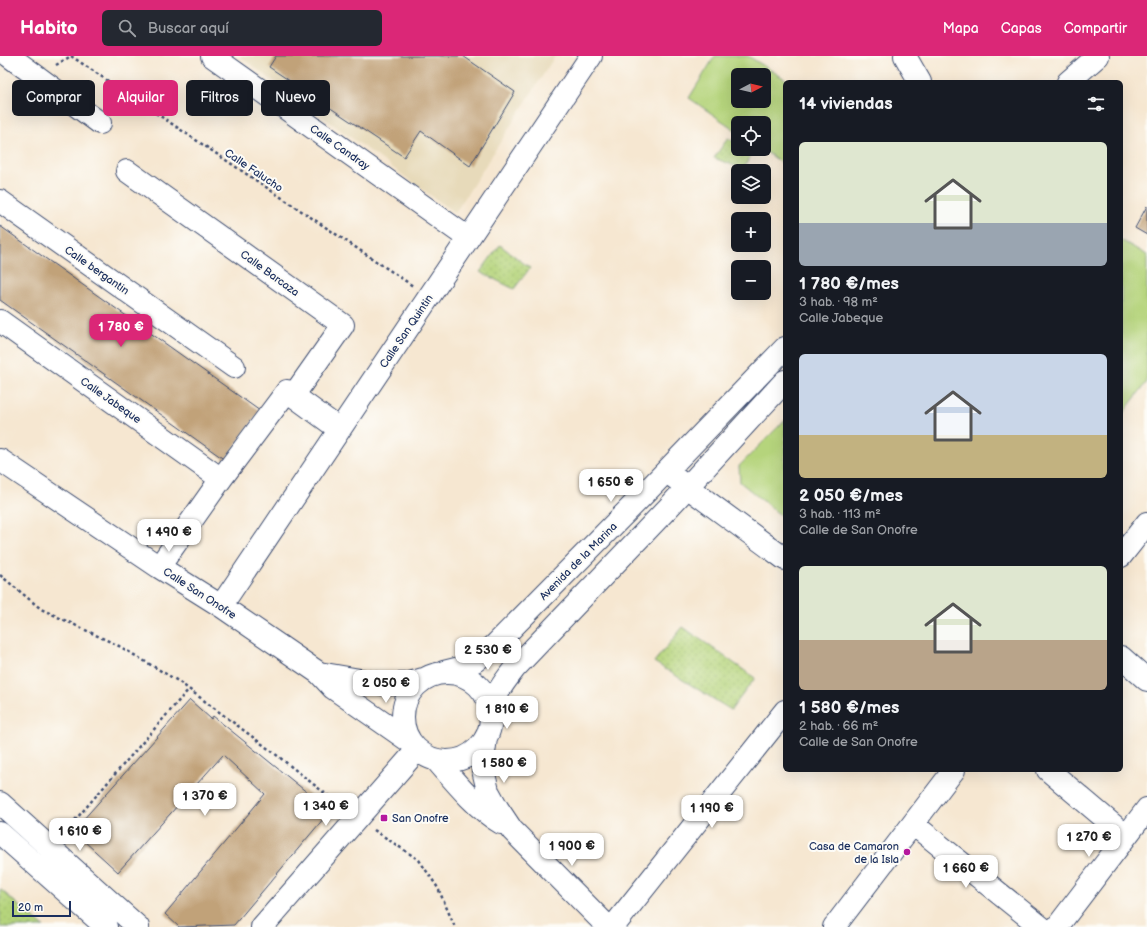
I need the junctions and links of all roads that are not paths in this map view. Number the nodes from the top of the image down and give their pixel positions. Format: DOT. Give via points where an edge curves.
graph roads {
  1 [pos="9,56"];
  2 [pos="212,56"];
  3 [pos="591,56"];
  4 [pos="905,56"];
  5 [pos="1098,56"];
  6 [pos="919,80"];
  7 [pos="1070,80"];
  8 [pos="100,123"];
  9 [pos="127,172"];
  10 [pos="0,201"];
  11 [pos="468,238"];
  12 [pos="3,330"];
  13 [pos="783,350"];
  14 [pos="234,367"];
  15 [pos="783,383"];
  16 [pos="290,394"];
  17 [pos="339,429"];
  18 [pos="0,460"];
  19 [pos="667,470"];
  20 [pos="221,479"];
  21 [pos="687,487"];
  22 [pos="1147,523"];
  23 [pos="1123,553"];
  24 [pos="783,558"];
  25 [pos="159,567"];
  26 [pos="221,606"];
  27 [pos="1123,659"];
  28 [pos="444,672"];
  29 [pos="319,673"];
  30 [pos="423,679"];
  31 [pos="1147,680"];
  32 [pos="783,714"];
  33 [pos="491,715"];
  34 [pos="486,738"];
  35 [pos="413,746"];
  36 [pos="437,761"];
  37 [pos="952,772"];
  38 [pos="1050,772"];
  39 [pos="0,803"];
  40 [pos="1147,808"];
  41 [pos="913,824"];
  42 [pos="512,830"];
  43 [pos="0,832"];
  44 [pos="1126,836"];
  45 [pos="106,927"];
  46 [pos="138,927"];
  47 [pos="262,927"];
  48 [pos="608,927"];
  49 [pos="613,927"];
  50 [pos="834,927"];
  51 [pos="1041,927"];
  52 [pos="1058,927"];
  1 -- 8 [label="street"];
  2 -- 11 [label="street, Calle Candray"];
  3 -- 11 [label="street, Calle San Quintin"];
  4 -- 6 [label="street"];
  5 -- 7 [label="street"];
  9 -- 16 [label="street, Calle Barcaza" via="343,325"];
  10 -- 14 [label="street, Calle bergantin"];
  11 -- 17 [label="street, Calle San Quintin"];
  12 -- 20 [label="street, Calle Jabeque"];
  13 -- 19 [label="street, Avenida de la Marina"];
  15 -- 21 [label="street"];
  16 -- 17 [label="street"];
  16 -- 20 [label="street, Calle Barcaza"];
  17 -- 26 [label="street, Calle San Quintin"];
  18 -- 25 [label="street, Calle San Onofre"];
  19 -- 21 [label="street"];
  19 -- 28 [label="street, Avenida de la Marina" via="494,646 464,667"];
  20 -- 25 [label="street, Calle Barcaza"];
  21 -- 24 [label="street"];
  21 -- 33 [label="street" via="515,668 501,686"];
  22 -- 23 [label="street"];
  25 -- 26 [label="street, Calle San Onofre"];
  26 -- 29 [label="street, Calle San Onofre"];
  27 -- 31 [label="street"];
  28 -- 30 [label="street"];
  28 -- 33 [label="street" via="467,677 477,684 487,698"];
  29 -- 30 [label="street" via="383,684 407,684"];
  29 -- 35 [label="street" via="333,688"];
  30 -- 35 [label="street" via="407,696 403,707 404,730"];
  32 -- 49 [label="street"];
  33 -- 34 [label="street"];
  34 -- 36 [label="street" via="471,755 460,760"];
  34 -- 42 [label="street" via="483,770 488,791"];
  35 -- 36 [label="street" via="426,757"];
  35 -- 47 [label="street" via="356,818"];
  36 -- 42 [label="street" via="489,816"];
  37 -- 41 [label="street"];
  38 -- 44 [label="street"];
  39 -- 46 [label="street"];
  40 -- 44 [label="street"];
  41 -- 50 [label="street"];
  41 -- 51 [label="street"];
  42 -- 48 [label="street"];
  43 -- 45 [label="street"];
  44 -- 52 [label="street"];
}
